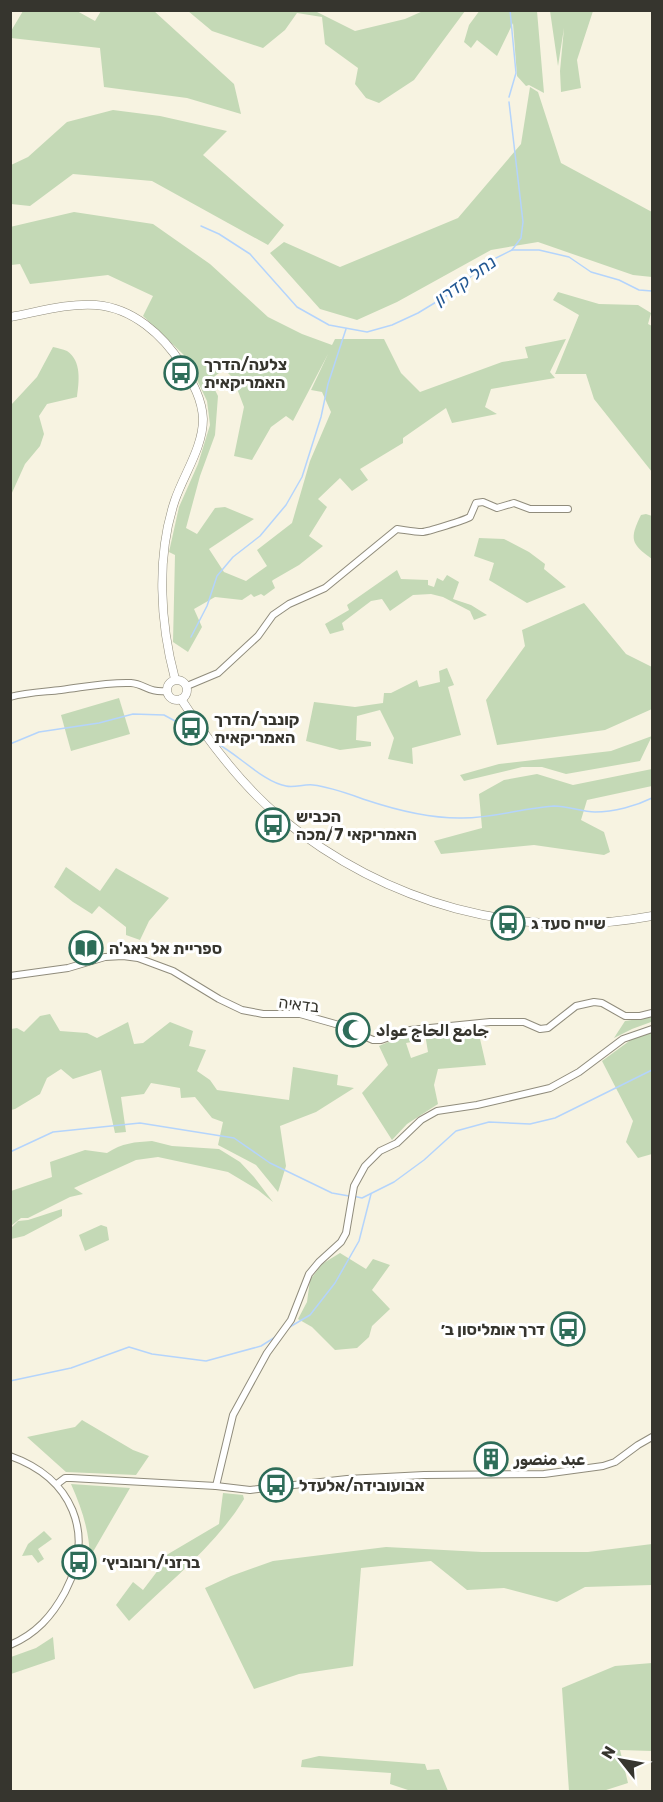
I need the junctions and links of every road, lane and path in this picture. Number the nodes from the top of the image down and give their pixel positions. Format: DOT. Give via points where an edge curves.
graph roads {
  1 [pos="10,317"];
  2 [pos="568,509"];
  3 [pos="174,680"];
  4 [pos="187,686"];
  5 [pos="167,692"];
  6 [pos="10,697"];
  7 [pos="182,699"];
  8 [pos="652,916"];
  9 [pos="10,976"];
  10 [pos="652,1013"];
  11 [pos="652,1029"];
  12 [pos="652,1437"];
  13 [pos="10,1455"];
  14 [pos="57,1484"];
  15 [pos="216,1486"];
  16 [pos="10,1645"];
  1 -- 3 [label="main road" via="70,306 114,309 158,333 196,387 203,419 200,440 173,506 164,553 166,642"];
  2 -- 4 [label="street" via="530,509 514,503 497,508 483,502 476,503 470,517 464,520 425,532 397,529 325,588 273,615 258,636 218,673"];
  3 -- 4 [label="main road"];
  3 -- 5 [label="main road"];
  4 -- 7 [label="main road"];
  5 -- 6 [label="street" via="154,692 136,684 104,683"];
  5 -- 7 [label="main road" via="172,699"];
  7 -- 8 [label="main road" via="201,730 237,774 281,817 322,848 383,883 445,906 511,920 599,924"];
  9 -- 10 [label="street, בדאיה" via="68,968 105,957 138,958 173,971 242,1010 300,1014 373,1040 410,1030 490,1022 524,1022 548,1028 576,1006 594,1002 625,1016"];
  11 -- 15 [label="street" via="622,1039 579,1072 550,1088 437,1111 365,1166 354,1186 346,1233 309,1274 291,1320 267,1353 233,1415"];
  12 -- 15 [label="street" via="615,1461 578,1470 347,1479 250,1490"];
  13 -- 14 [label="street" via="39,1469"];
  14 -- 15 [label="street" via="71,1478"];
  14 -- 16 [label="street" via="76,1520 79,1543 75,1567 62,1598 45,1622"];
}
